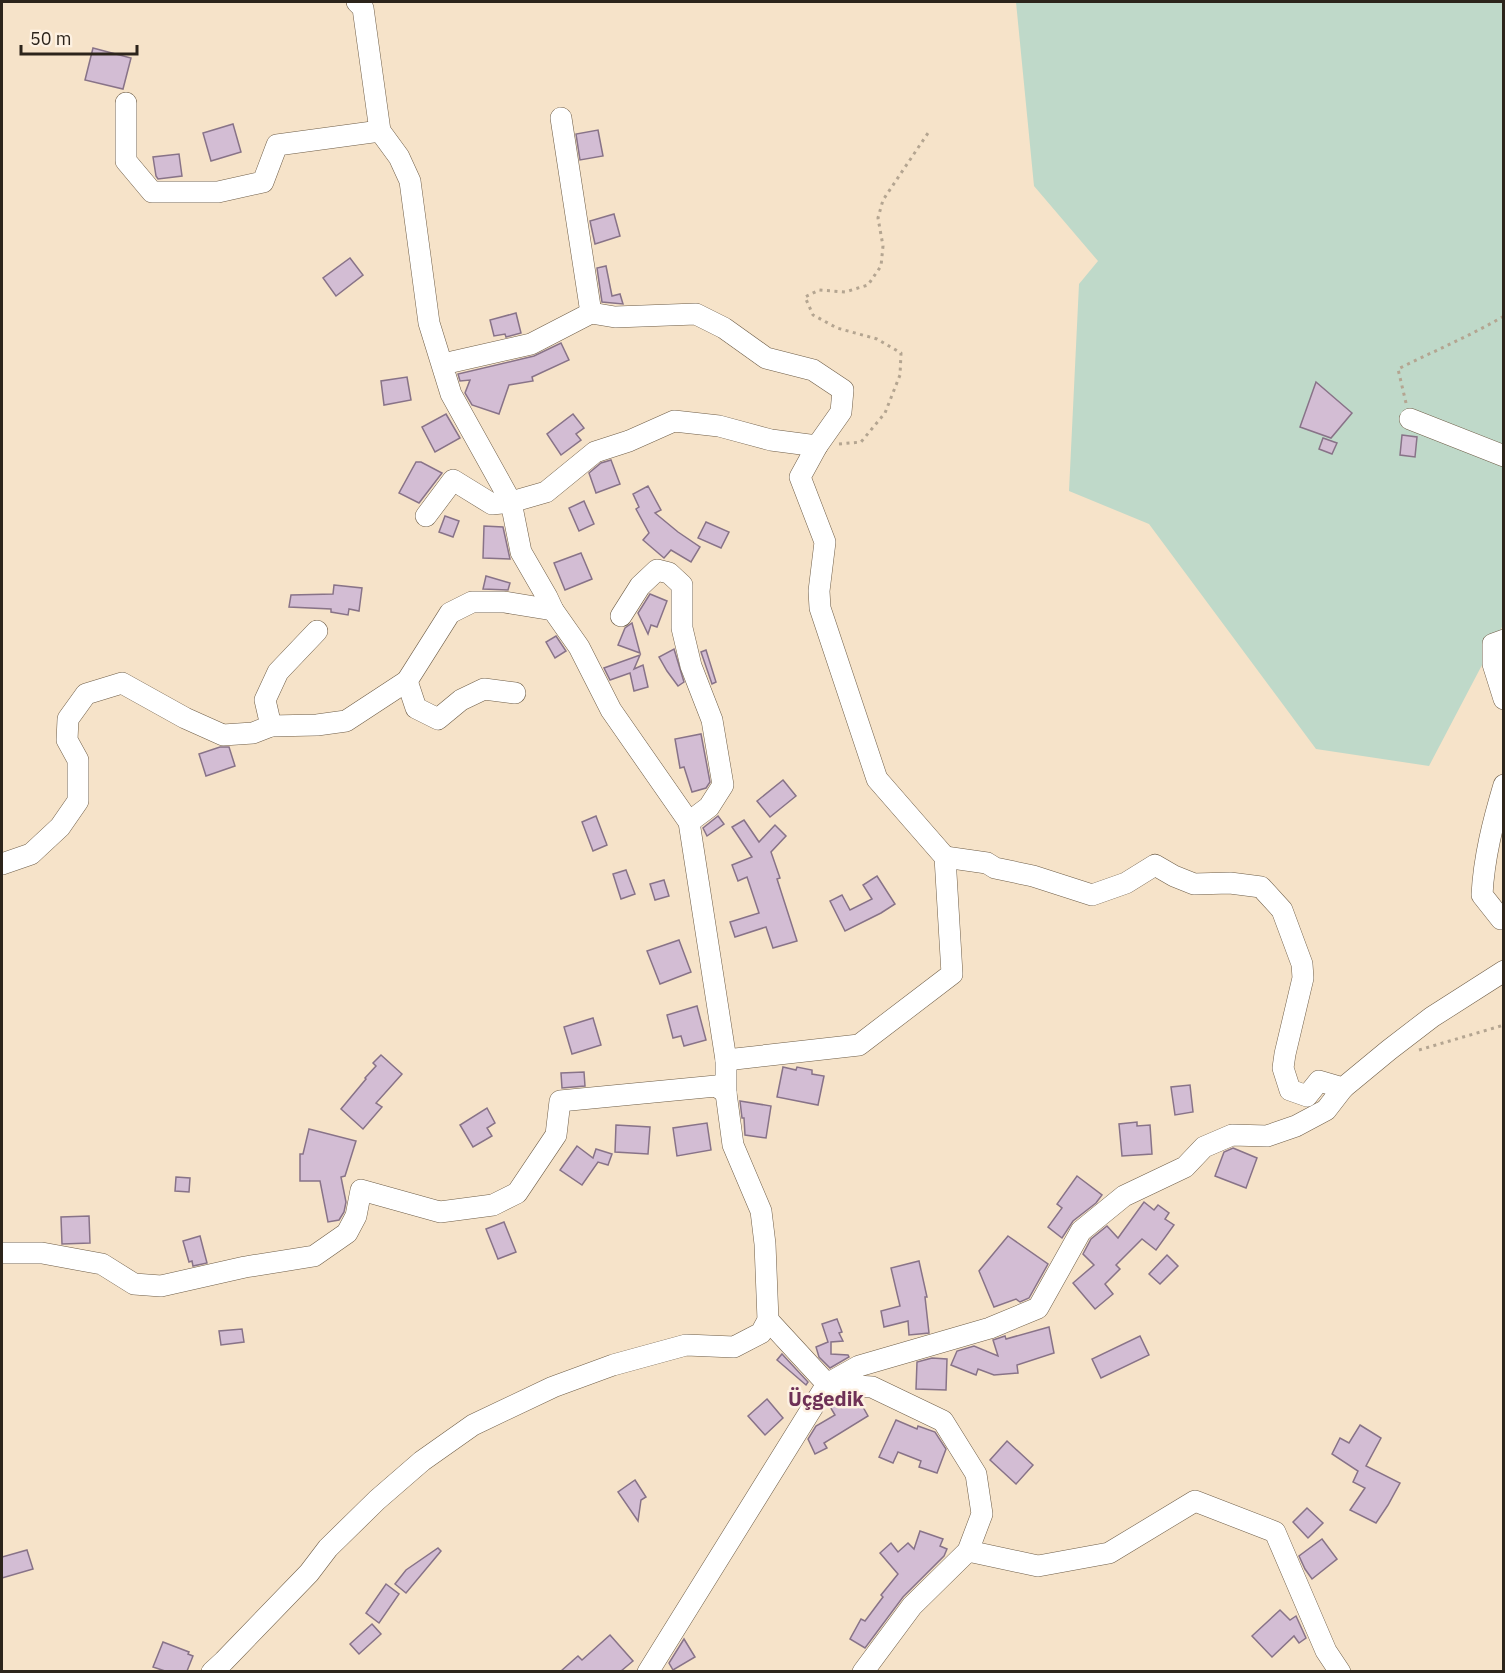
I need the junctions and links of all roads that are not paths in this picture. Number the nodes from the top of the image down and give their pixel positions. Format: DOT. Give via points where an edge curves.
graph roads {
  1 [pos="357,2"];
  2 [pos="126,103"];
  3 [pos="561,118"];
  4 [pos="380,130"];
  5 [pos="591,313"];
  6 [pos="443,364"];
  7 [pos="1410,419"];
  8 [pos="817,446"];
  9 [pos="1503,456"];
  10 [pos="511,502"];
  11 [pos="426,516"];
  12 [pos="553,610"];
  13 [pos="621,616"];
  14 [pos="317,631"];
  15 [pos="1503,640"];
  16 [pos="407,681"];
  17 [pos="515,693"];
  18 [pos="1503,699"];
  19 [pos="271,726"];
  20 [pos="1503,785"];
  21 [pos="689,822"];
  22 [pos="945,858"];
  23 [pos="2,864"];
  24 [pos="1503,919"];
  25 [pos="1503,971"];
  26 [pos="726,1060"];
  27 [pos="1343,1088"];
  28 [pos="726,1093"];
  29 [pos="2,1253"];
  30 [pos="768,1320"];
  31 [pos="827,1384"];
  32 [pos="968,1551"];
  33 [pos="212,1671"];
  34 [pos="648,1671"];
  35 [pos="863,1671"];
  36 [pos="1340,1671"];
  1 -- 4 [label="street" via="363,8"];
  2 -- 4 [label="street" via="126,161 152,192 218,192 263,182 277,145"];
  3 -- 5 [label="street"];
  4 -- 6 [label="street" via="410,181 429,323"];
  5 -- 6 [label="street" via="531,344"];
  5 -- 8 [label="street" via="615,318 696,314 724,328 766,358 813,370 843,390 841,412"];
  6 -- 10 [label="street" via="451,394"];
  7 -- 9 [label="street"];
  8 -- 10 [label="street" via="771,440 719,426 674,422 595,452 546,492"];
  8 -- 22 [label="street" via="800,477 825,542 820,608 877,779"];
  10 -- 11 [label="street" via="492,504 453,480"];
  10 -- 12 [label="street" via="521,552"];
  12 -- 16 [label="street" via="504,602 472,602 450,613"];
  12 -- 21 [label="street" via="579,647 611,710"];
  13 -- 21 [label="street" via="640,586 657,570 669,573 682,585 682,628 691,666 712,720 723,785 710,807"];
  14 -- 19 [label="street" via="278,672 265,700"];
  15 -- 18 [label="street" via="1493,645 1493,664"];
  16 -- 17 [label="street" via="416,708 438,719 461,700 484,689"];
  16 -- 19 [label="street" via="346,722"];
  19 -- 23 [label="street" via="253,733 223,735 122,683 86,694 68,719 67,729 67,740 78,760 78,801 60,827 31,854"];
  20 -- 24 [label="street" via="1491,827 1482,895"];
  21 -- 26 [label="street"];
  22 -- 26 [label="street" via="952,974 859,1045"];
  22 -- 27 [label="street" via="987,863 1092,895 1126,883 1155,864 1194,884 1261,887 1282,910 1302,964 1303,978 1283,1068 1290,1089 1307,1096 1319,1081"];
  25 -- 27 [label="street" via="1432,1017"];
  26 -- 28 [label="street"];
  27 -- 31 [label="street" via="1326,1110 1296,1125 1267,1136 1232,1135 1204,1147 1185,1167 1124,1196 1081,1231 1038,1308 990,1328 859,1366"];
  28 -- 29 [label="street" via="716,1086 560,1101 556,1135 517,1193 493,1205 440,1212 361,1190 356,1216 347,1233 314,1256 161,1286 134,1284 102,1264 42,1253"];
  28 -- 30 [label="street" via="733,1145 761,1210"];
  30 -- 31 [label="street"];
  30 -- 33 [label="street" via="761,1333 734,1347 686,1345 613,1365 553,1387 473,1425 422,1461 377,1500"];
  31 -- 32 [label="street" via="872,1387 943,1421 976,1474 982,1514"];
  31 -- 34 [label="street"];
  32 -- 35 [label="street" via="912,1606"];
  32 -- 36 [label="street" via="1038,1566 1109,1553 1195,1501 1275,1532 1326,1651"];
}
